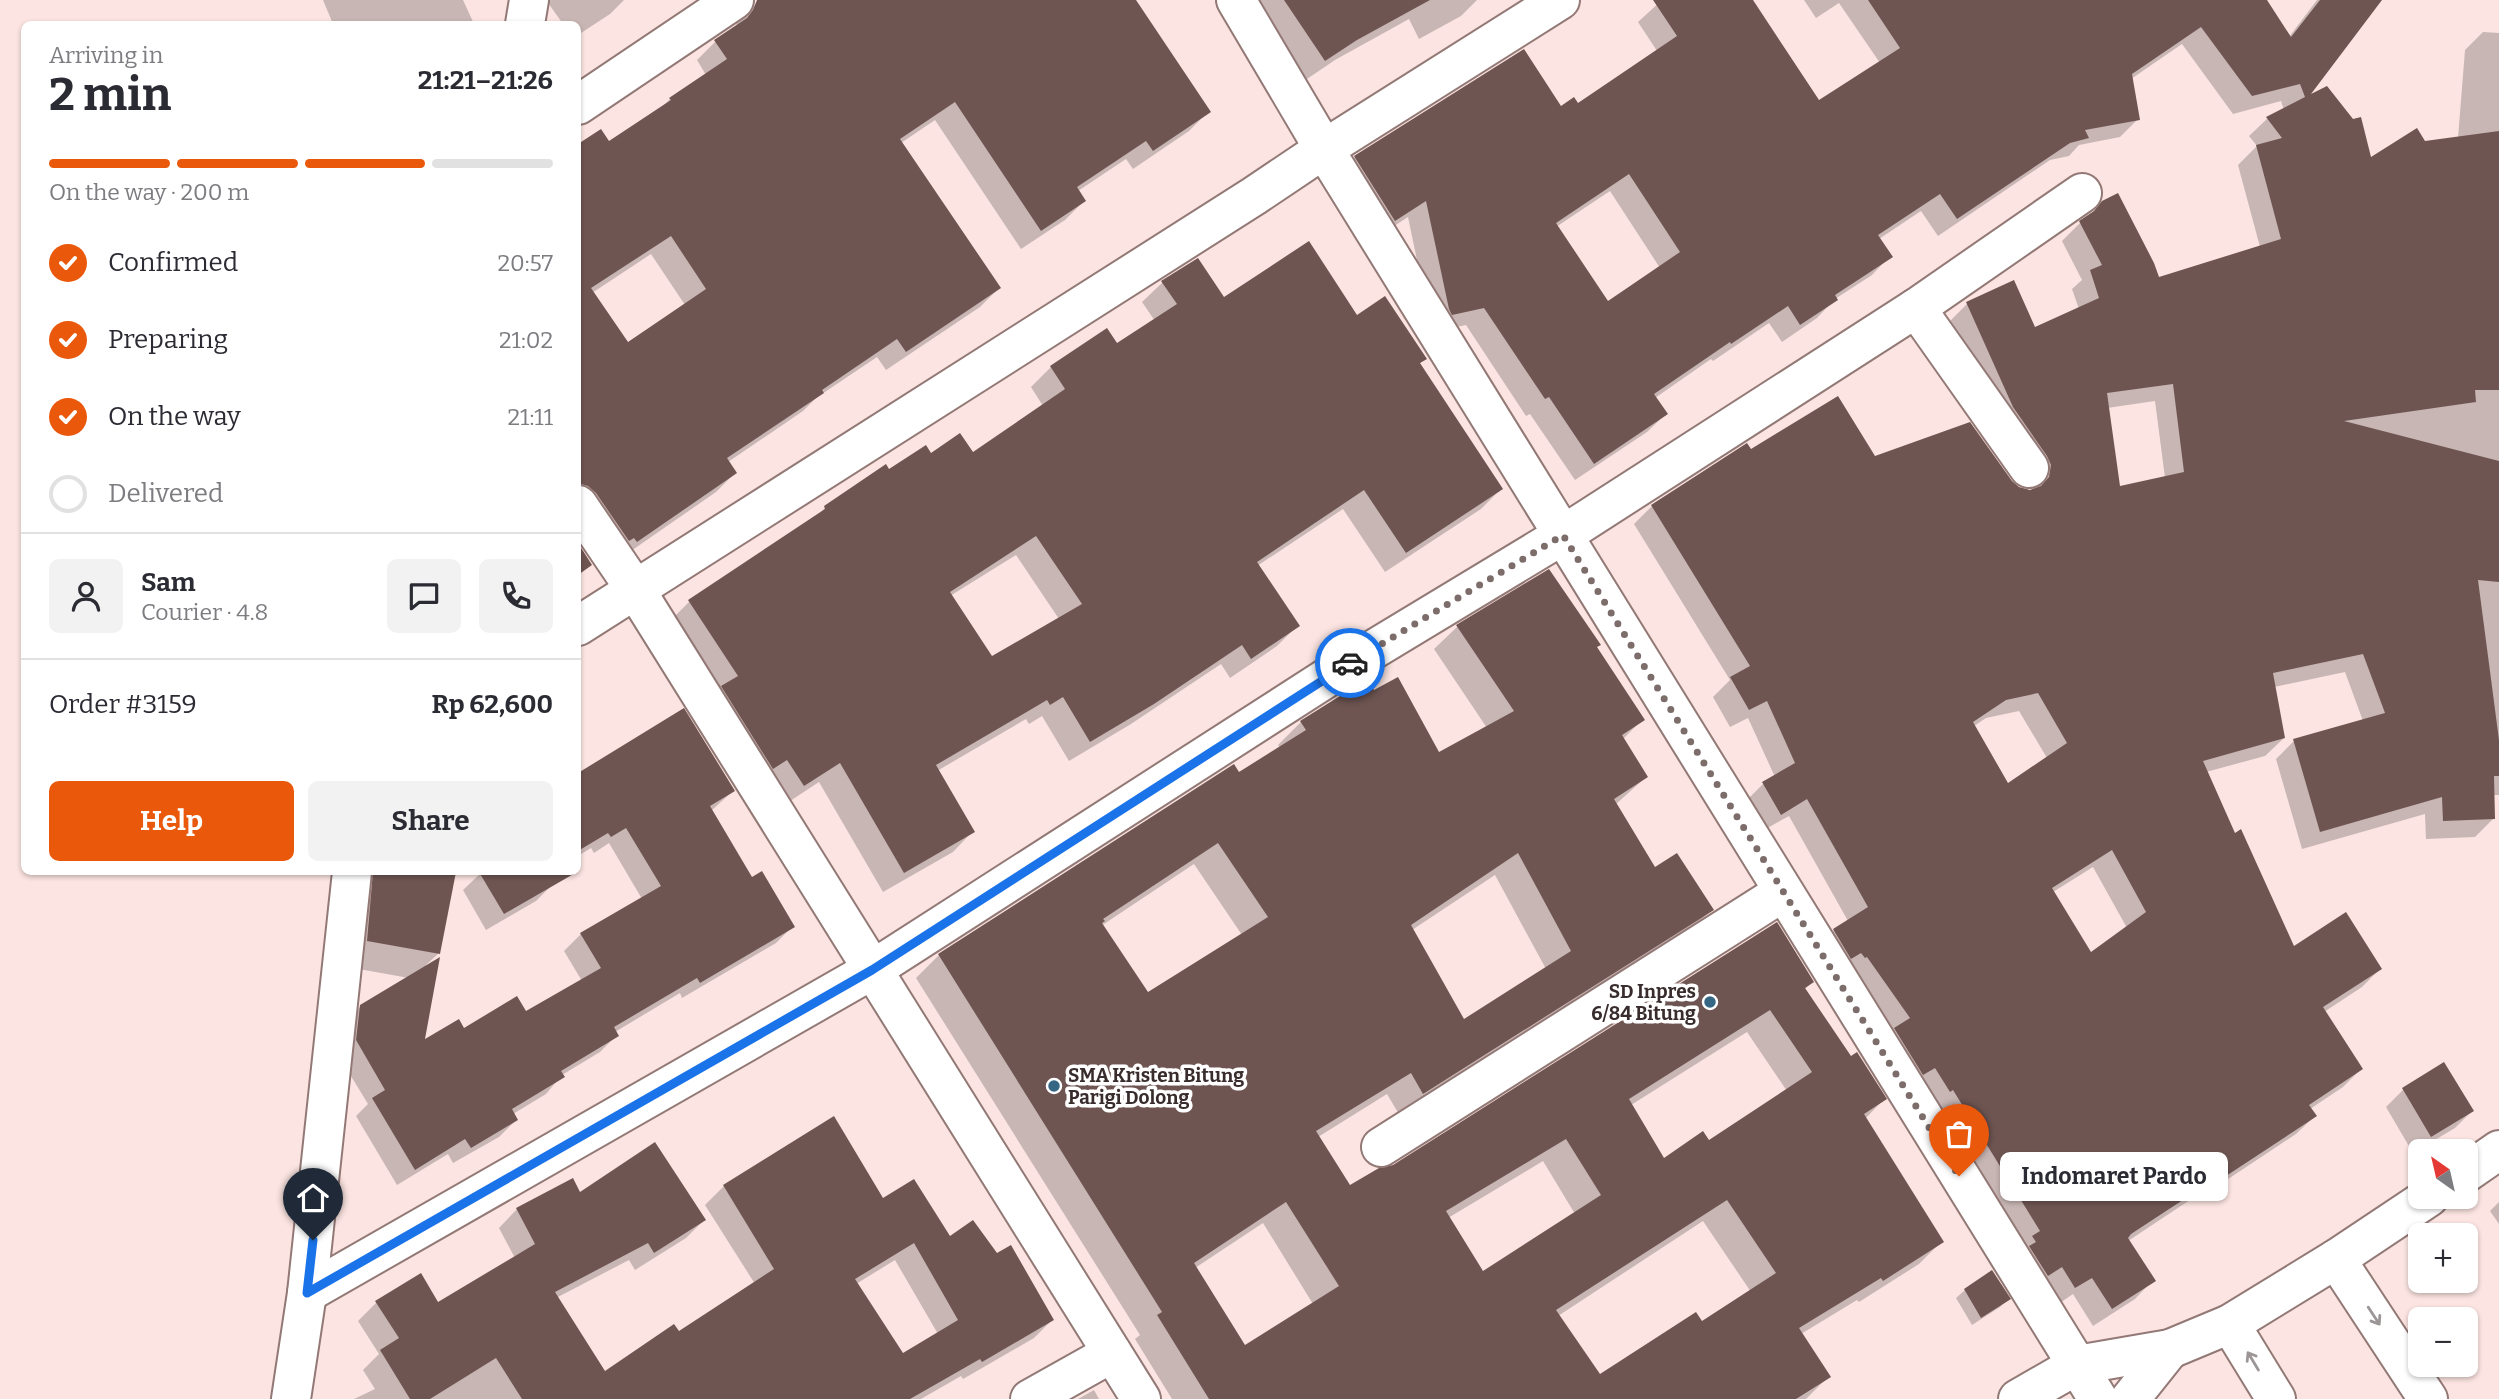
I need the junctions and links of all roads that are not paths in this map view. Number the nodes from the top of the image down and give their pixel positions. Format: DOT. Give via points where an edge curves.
graph roads {
  1 [pos="529,0"];
  2 [pos="734,0"];
  3 [pos="1236,0"];
  4 [pos="1560,0"];
  5 [pos="526,21"];
  6 [pos="581,103"];
  7 [pos="1324,149"];
  8 [pos="2082,193"];
  9 [pos="1916,309"];
  10 [pos="2029,468"];
  11 [pos="581,509"];
  12 [pos="1563,535"];
  13 [pos="635,589"];
  14 [pos="581,624"];
  15 [pos="352,875"];
  16 [pos="1783,892"];
  17 [pos="872,970"];
  18 [pos="1381,1147"];
  19 [pos="2499,1150"];
  20 [pos="2478,1164"];
  21 [pos="2411,1209"];
  22 [pos="2336,1259"];
  23 [pos="307,1293"];
  24 [pos="2230,1324"];
  25 [pos="2170,1349"];
  26 [pos="1112,1353"];
  27 [pos="2077,1365"];
  28 [pos="291,1399"];
  29 [pos="1030,1399"];
  30 [pos="1140,1399"];
  31 [pos="2018,1399"];
  32 [pos="2098,1399"];
  33 [pos="2130,1399"];
  34 [pos="2276,1399"];
  35 [pos="2428,1399"];
  1 -- 5 [label="street"];
  2 -- 6 [label="street"];
  3 -- 7 [label="street"];
  4 -- 7 [label="street"];
  7 -- 12 [label="street"];
  7 -- 13 [label="street"];
  8 -- 9 [label="street"];
  9 -- 10 [label="street"];
  9 -- 12 [label="street"];
  11 -- 13 [label="street"];
  12 -- 16 [label="street"];
  12 -- 17 [label="street" via="1328,677"];
  13 -- 14 [label="street"];
  13 -- 17 [label="street"];
  15 -- 23 [label="street"];
  16 -- 18 [label="street"];
  16 -- 27 [label="street"];
  17 -- 23 [label="street"];
  17 -- 26 [label="street"];
  19 -- 20 [label="street"];
  21 -- 22 [label="street"];
  22 -- 24 [label="street"];
  22 -- 35 [label="street, one-way"];
  23 -- 28 [label="street"];
  24 -- 25 [label="street"];
  34 -- 24 [label="street, one-way"];
  25 -- 27 [label="street"];
  25 -- 33 [label="street"];
  26 -- 29 [label="street"];
  26 -- 30 [label="street"];
  27 -- 31 [label="street"];
  27 -- 32 [label="street"];
}
